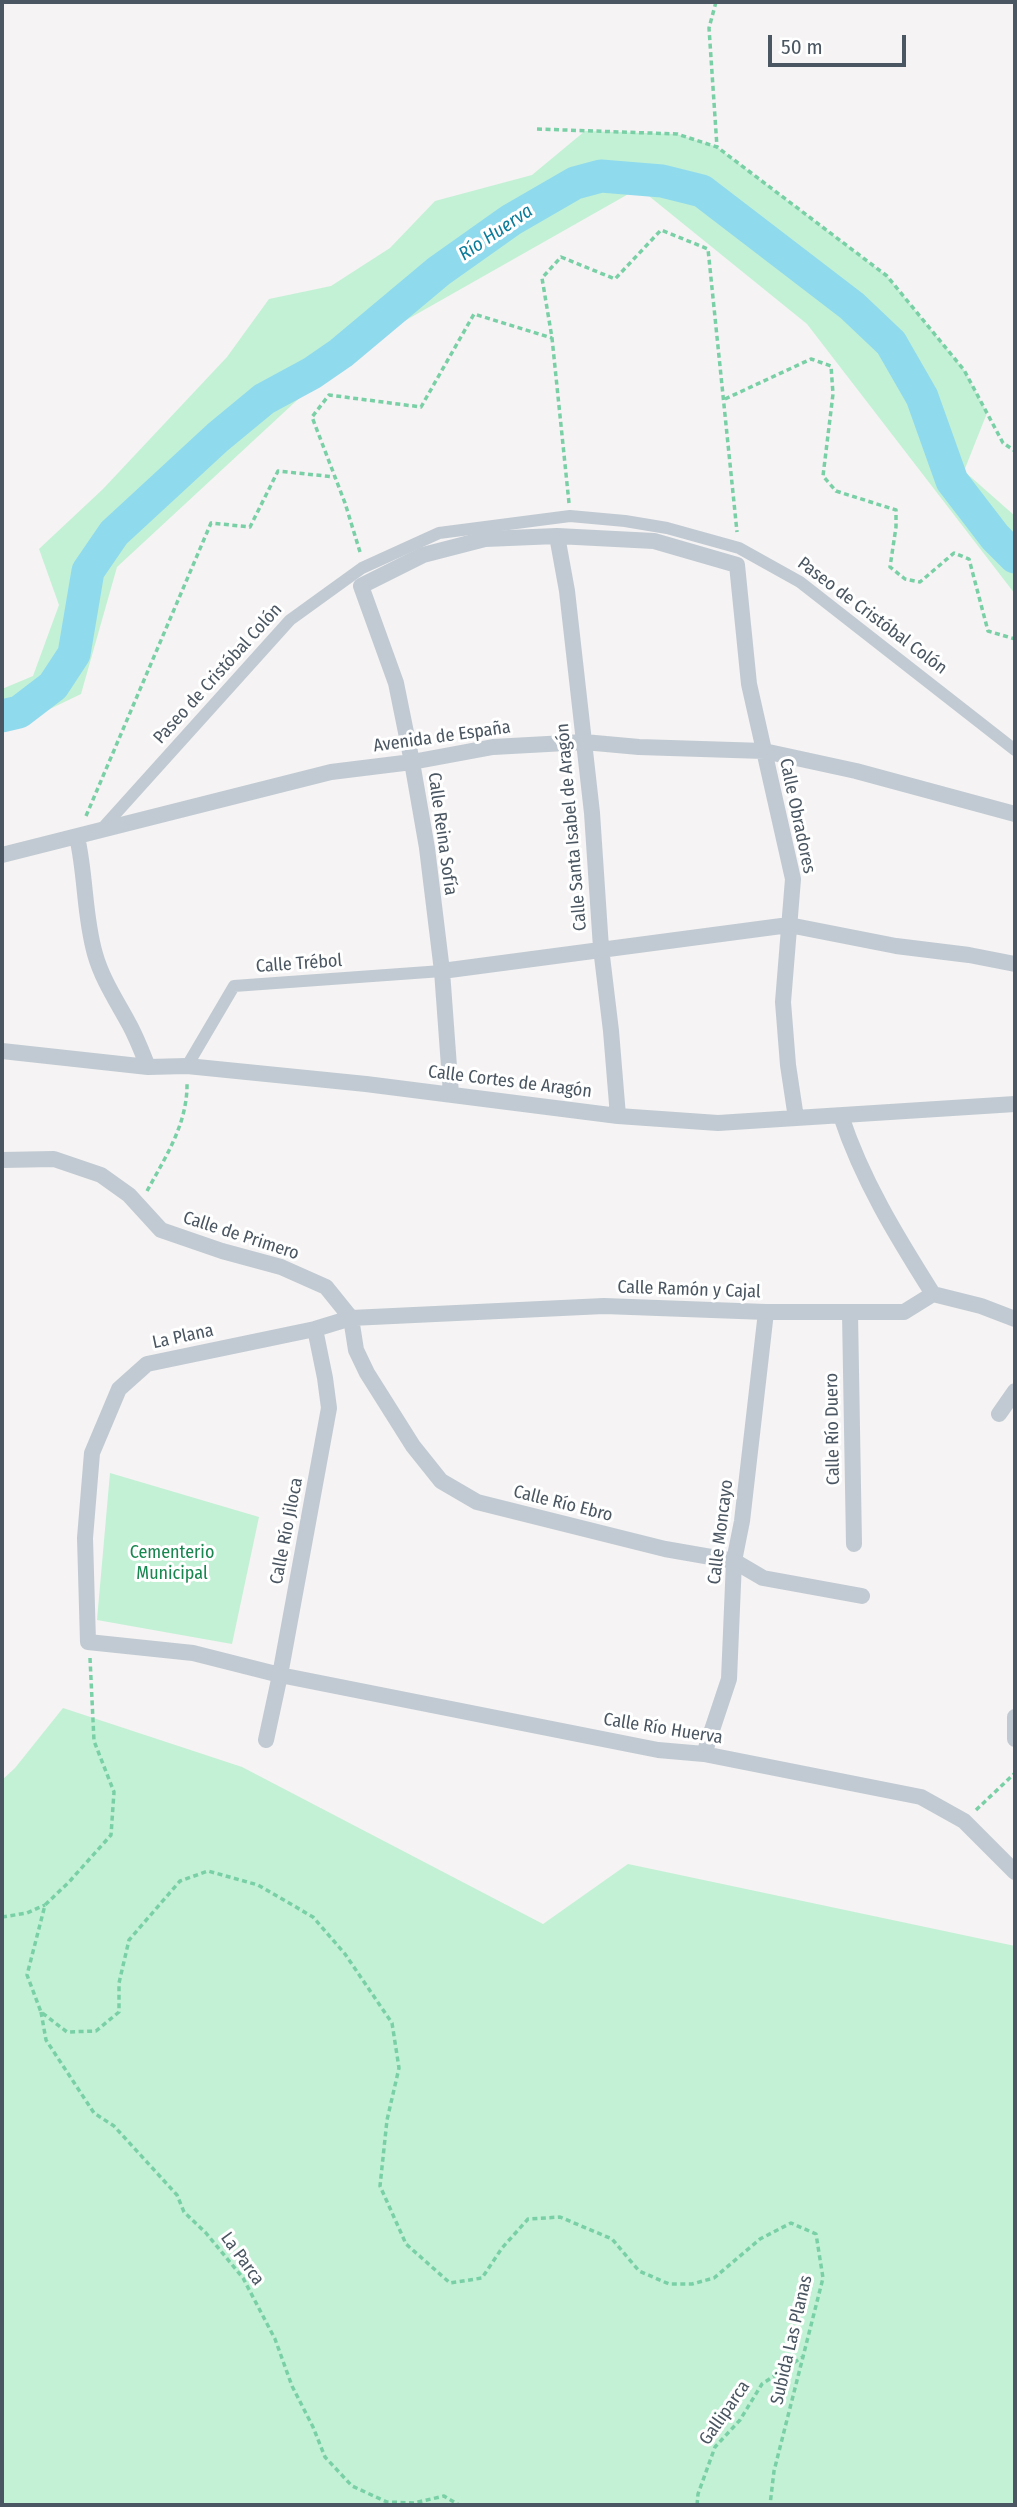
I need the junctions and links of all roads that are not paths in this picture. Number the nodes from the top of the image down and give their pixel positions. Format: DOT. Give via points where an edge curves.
graph roads {
  1 [pos="557,536"];
  2 [pos="738,556"];
  3 [pos="361,586"];
  4 [pos="584,742"];
  5 [pos="1015,750"];
  6 [pos="764,751"];
  7 [pos="412,762"];
  8 [pos="1015,814"];
  9 [pos="100,831"];
  10 [pos="77,837"];
  11 [pos="2,855"];
  12 [pos="789,925"];
  13 [pos="601,948"];
  14 [pos="1015,964"];
  15 [pos="442,971"];
  16 [pos="2,1051"];
  17 [pos="187,1066"];
  18 [pos="148,1067"];
  19 [pos="452,1094"];
  20 [pos="1015,1104"];
  21 [pos="618,1116"];
  22 [pos="841,1116"];
  23 [pos="796,1118"];
  24 [pos="2,1160"];
  25 [pos="933,1294"];
  26 [pos="766,1312"];
  27 [pos="850,1313"];
  28 [pos="351,1318"];
  29 [pos="1015,1319"];
  30 [pos="314,1329"];
  31 [pos="1015,1391"];
  32 [pos="999,1414"];
  33 [pos="854,1544"];
  34 [pos="734,1561"];
  35 [pos="862,1596"];
  36 [pos="88,1642"];
  37 [pos="280,1675"];
  38 [pos="1015,1717"];
  39 [pos="1015,1739"];
  40 [pos="266,1740"];
  41 [pos="704,1754"];
  42 [pos="1015,1872"];
  1 -- 2 [label="street, Paseo de Cristóbal Colón" via="654,541"];
  1 -- 3 [label="street, Paseo de Cristóbal Colón" via="485,539 423,555"];
  1 -- 4 [label="street, Calle Santa Isabel de Aragón"];
  2 -- 5 [label="street, Paseo de Cristóbal Colón" via="800,582"];
  2 -- 6 [label="street, Calle Obradores" via="749,684"];
  2 -- 9 [label="street, Paseo de Cristóbal Colón" via="667,528 570,516 439,533 362,568 290,620"];
  3 -- 7 [label="street, Calle Reina Sofía" via="396,683"];
  4 -- 6 [label="street, Avenida de España"];
  4 -- 7 [label="street, Avenida de España" via="493,747"];
  4 -- 13 [label="street, Calle Santa Isabel de Aragón"];
  6 -- 8 [label="street, Avenida de España"];
  6 -- 12 [label="street, Calle Obradores" via="793,879"];
  7 -- 9 [label="street, Avenida de España" via="331,772"];
  7 -- 15 [label="street, Calle Reina Sofía"];
  9 -- 10 [label="street, Avenida de España"];
  10 -- 11 [label="street, Avenida de España"];
  10 -- 18 [label="street" via="94,953"];
  12 -- 13 [label="street"];
  12 -- 14 [label="street"];
  12 -- 23 [label="street, Calle Obradores" via="783,1002"];
  13 -- 15 [label="street"];
  13 -- 21 [label="street, Calle Santa Isabel de Aragón"];
  15 -- 17 [label="street, Calle Trébol" via="234,986"];
  15 -- 19 [label="street, Calle Reina Sofía"];
  16 -- 18 [label="street, Calle Cortes de Aragón"];
  17 -- 18 [label="street, Calle Cortes de Aragón"];
  17 -- 19 [label="street, Calle Cortes de Aragón"];
  19 -- 21 [label="street, Calle Cortes de Aragón"];
  20 -- 22 [label="street, Calle Cortes de Aragón"];
  21 -- 23 [label="street, Calle Cortes de Aragón" via="718,1123"];
  22 -- 23 [label="street, Calle Cortes de Aragón"];
  22 -- 25 [label="street" via="853,1154"];
  24 -- 28 [label="street, Calle de Primero" via="68,1162 101,1175 139,1205 161,1230 282,1267 326,1287"];
  25 -- 27 [label="street, Calle Ramón y Cajal" via="904,1312"];
  25 -- 29 [label="street"];
  26 -- 27 [label="street, Calle Ramón y Cajal"];
  26 -- 28 [label="street, Calle Ramón y Cajal" via="604,1306"];
  26 -- 34 [label="street, Calle Moncayo"];
  27 -- 33 [label="street, Calle Río Duero"];
  28 -- 30 [label="street, La Plana"];
  28 -- 34 [label="street, Calle Río Ebro" via="356,1350 367,1373 440,1481 477,1502 665,1549"];
  30 -- 36 [label="street, La Plana" via="147,1364 118,1389 92,1453 85,1538"];
  30 -- 37 [label="street, Calle Río Jiloca" via="329,1408"];
  31 -- 32 [label="street"];
  34 -- 35 [label="street, Calle Río Ebro" via="763,1578"];
  34 -- 41 [label="street, Calle Moncayo" via="729,1679"];
  36 -- 37 [label="street, Calle Río Huerva" via="193,1653"];
  37 -- 40 [label="street, Calle Río Jiloca"];
  37 -- 41 [label="street, Calle Río Huerva" via="658,1749"];
  38 -- 39 [label="street"];
  41 -- 42 [label="street, Calle Río Huerva" via="921,1797 964,1821"];
}
